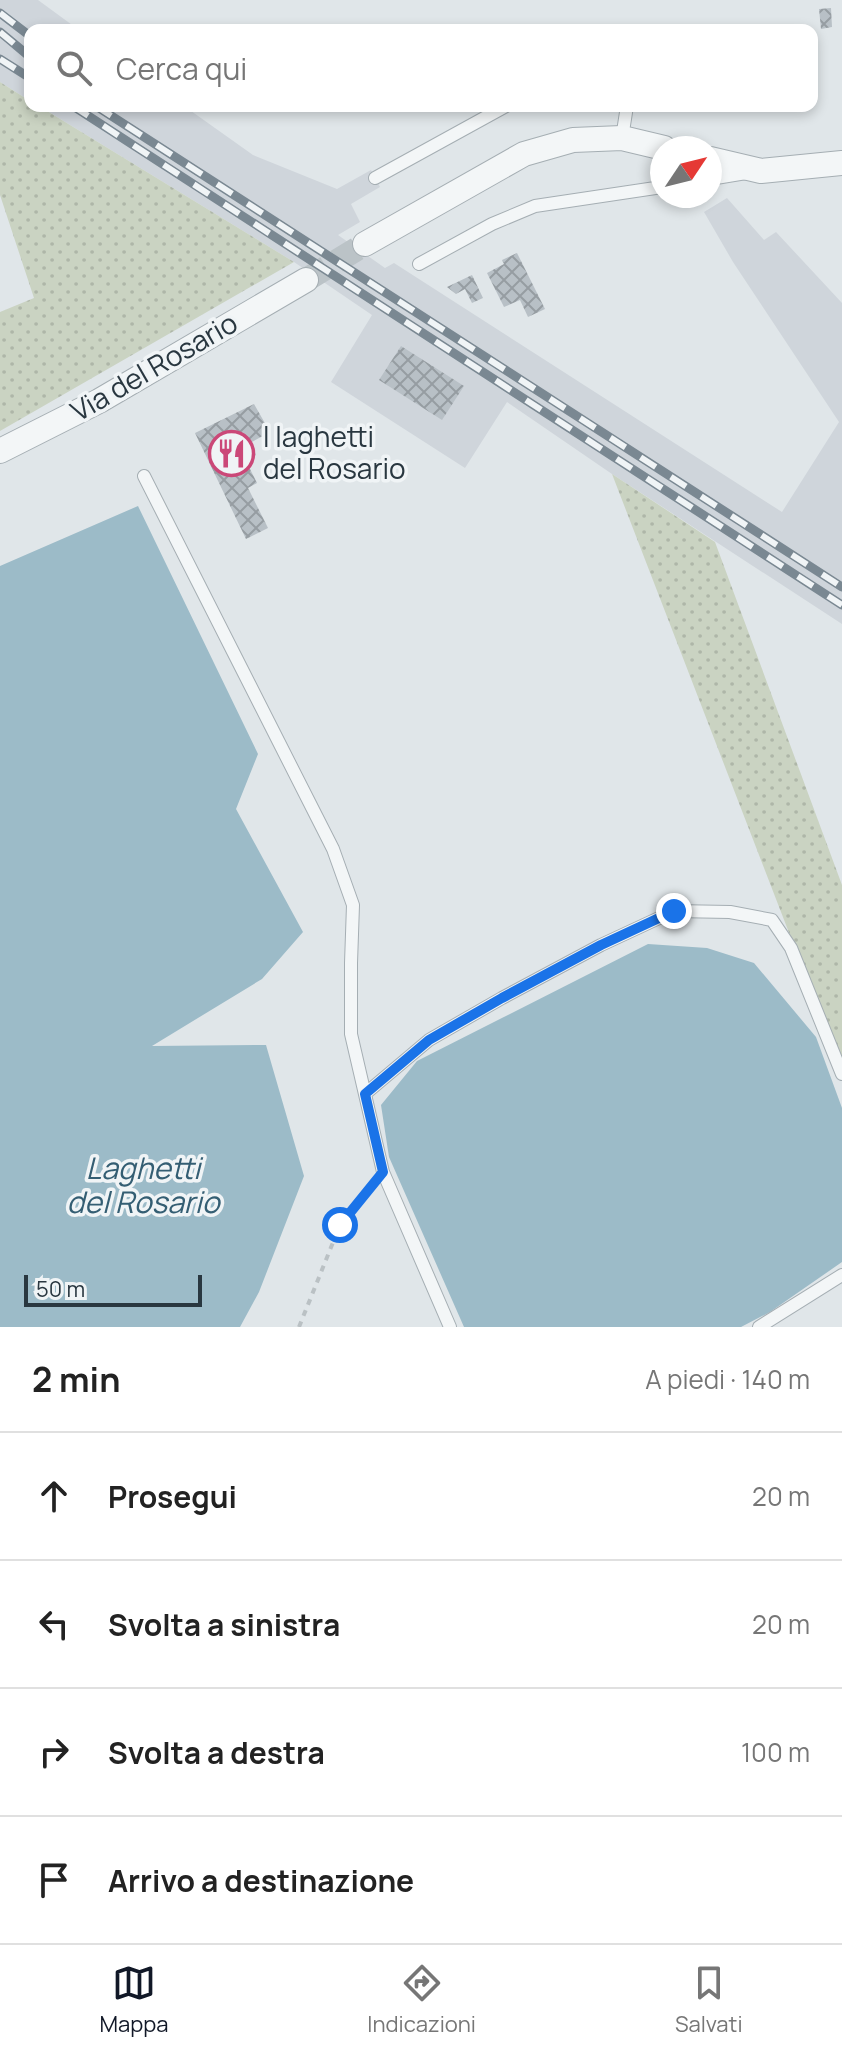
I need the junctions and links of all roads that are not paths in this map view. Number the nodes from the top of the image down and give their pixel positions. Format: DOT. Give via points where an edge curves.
graph roads {
  1 [pos="495,112"];
  2 [pos="626,112"];
  3 [pos="622,138"];
  4 [pos="650,145"];
  5 [pos="722,162"];
  6 [pos="842,163"];
  7 [pos="761,171"];
  8 [pos="722,177"];
  9 [pos="375,178"];
  10 [pos="650,189"];
  11 [pos="365,244"];
  12 [pos="419,264"];
  13 [pos="306,280"];
  14 [pos="0,451"];
  15 [pos="144,476"];
  16 [pos="842,1074"];
  17 [pos="365,1094"];
  18 [pos="842,1275"];
  19 [pos="450,1327"];
  20 [pos="759,1327"];
  1 -- 9 [label="lane"];
  2 -- 3 [label="lane"];
  3 -- 4 [label="street"];
  3 -- 11 [label="street" via="573,140 524,154"];
  5 -- 7 [label="street"];
  6 -- 7 [label="street"];
  7 -- 8 [label="lane"];
  10 -- 12 [label="lane" via="535,206"];
  13 -- 14 [label="street, Via del Rosario" via="99,401"];
  15 -- 17 [label="lane" via="333,849 353,905 351,1034"];
  16 -- 17 [label="lane" via="791,948 772,920 730,912 674,911 429,1040"];
  17 -- 19 [label="lane" via="383,1172"];
  18 -- 20 [label="lane"];
}
